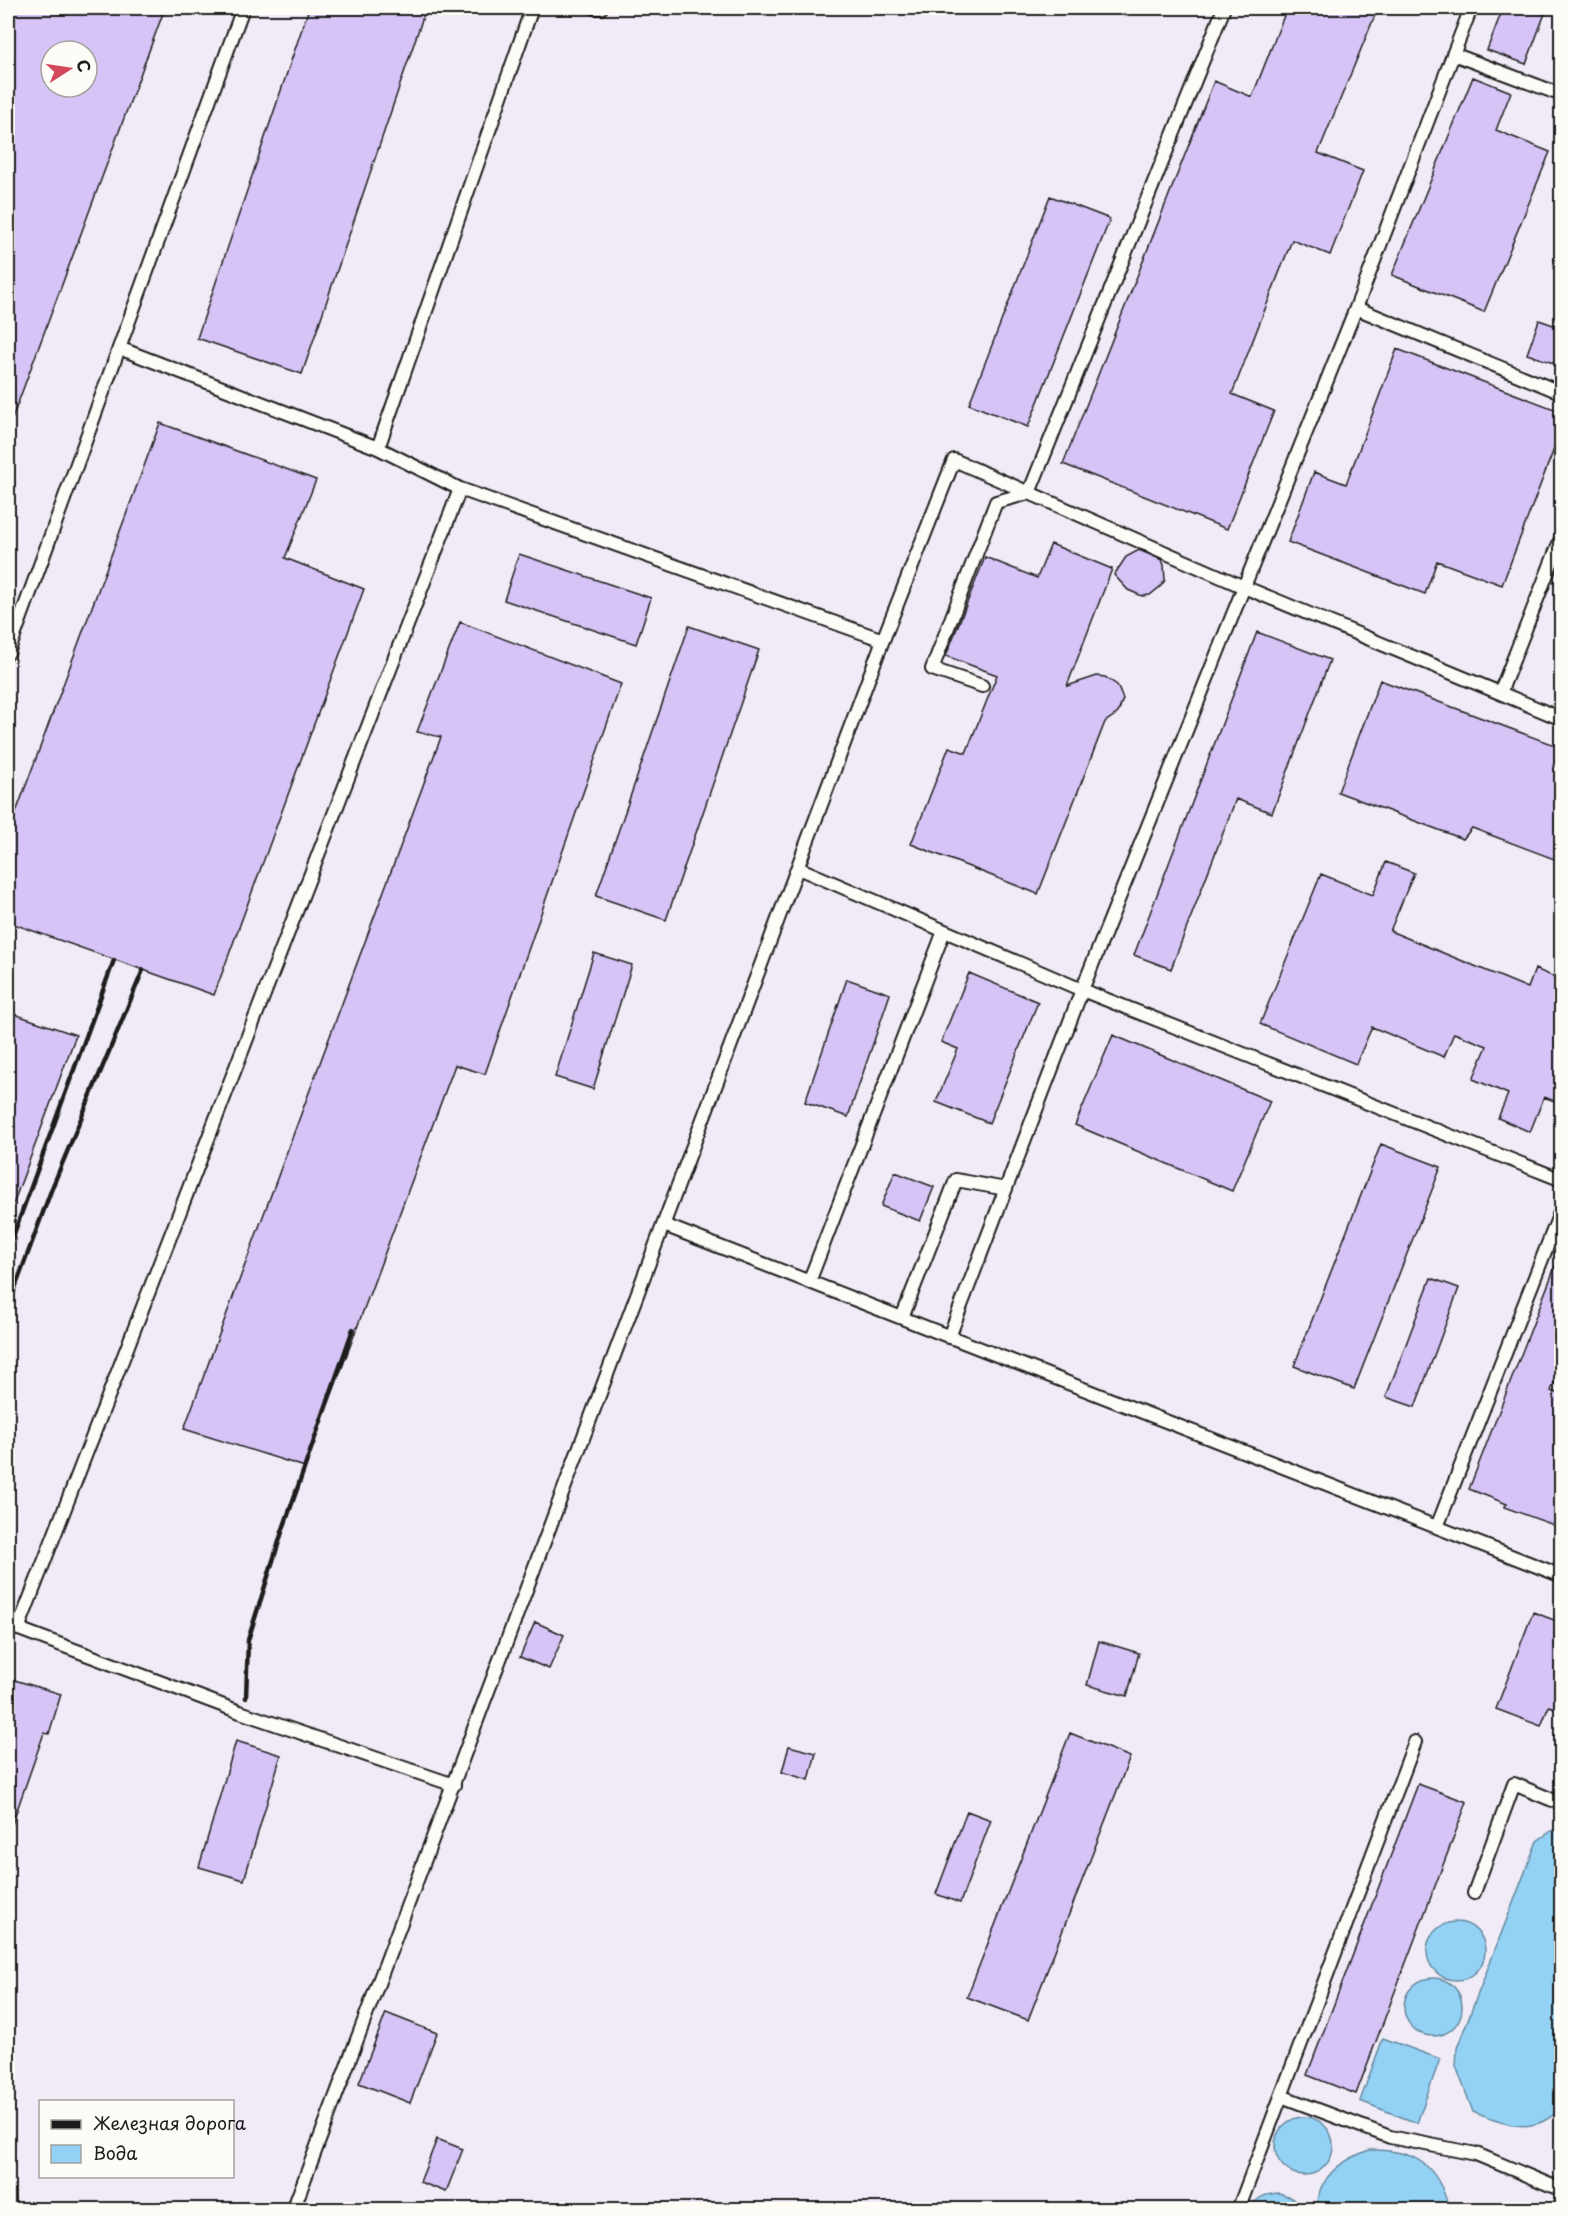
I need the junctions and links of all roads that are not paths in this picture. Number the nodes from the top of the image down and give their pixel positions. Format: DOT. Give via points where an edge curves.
graph roads {
  1 [pos="243,8"];
  2 [pos="532,8"];
  3 [pos="595,8"];
  4 [pos="601,8"];
  5 [pos="1224,8"];
  6 [pos="1471,8"];
  7 [pos="1453,54"];
  8 [pos="1562,95"];
  9 [pos="1356,308"];
  10 [pos="119,348"];
  11 [pos="1562,393"];
  12 [pos="378,448"];
  13 [pos="460,489"];
  14 [pos="1029,493"];
  15 [pos="1562,536"];
  16 [pos="1244,587"];
  17 [pos="883,640"];
  18 [pos="8,653"];
  19 [pos="982,686"];
  20 [pos="1500,693"];
  21 [pos="1562,719"];
  22 [pos="798,868"];
  23 [pos="944,931"];
  24 [pos="1082,990"];
  25 [pos="1562,1180"];
  26 [pos="1006,1189"];
  27 [pos="1562,1208"];
  28 [pos="664,1225"];
  29 [pos="809,1282"];
  30 [pos="902,1318"];
  31 [pos="949,1337"];
  32 [pos="1437,1527"];
  33 [pos="1562,1576"];
  34 [pos="13,1627"];
  35 [pos="1415,1742"];
  36 [pos="454,1785"];
  37 [pos="1562,1804"];
  38 [pos="1474,1893"];
  39 [pos="1281,2097"];
  40 [pos="1562,2190"];
  41 [pos="293,2210"];
  42 [pos="1238,2210"];
  1 -- 10 [label="lane"];
  2 -- 12 [label="lane"];
  3 -- 4 [label="lane"];
  5 -- 14 [label="lane"];
  6 -- 7 [label="lane"];
  7 -- 8 [label="lane"];
  7 -- 9 [label="lane"];
  9 -- 11 [label="lane"];
  9 -- 16 [label="lane"];
  10 -- 12 [label="lane"];
  10 -- 18 [label="lane"];
  12 -- 13 [label="lane"];
  13 -- 17 [label="lane"];
  13 -- 34 [label="lane"];
  14 -- 16 [label="lane"];
  14 -- 17 [label="lane" via="954,460"];
  14 -- 19 [label="lane" via="996,502 932,669"];
  15 -- 20 [label="lane"];
  16 -- 20 [label="lane"];
  16 -- 24 [label="lane"];
  17 -- 22 [label="lane"];
  20 -- 21 [label="lane"];
  22 -- 23 [label="lane"];
  22 -- 28 [label="lane"];
  23 -- 24 [label="lane"];
  23 -- 29 [label="lane"];
  24 -- 25 [label="lane"];
  24 -- 26 [label="lane"];
  26 -- 30 [label="lane" via="956,1180"];
  26 -- 31 [label="lane"];
  27 -- 32 [label="lane"];
  28 -- 29 [label="lane"];
  28 -- 36 [label="lane"];
  29 -- 30 [label="lane"];
  30 -- 31 [label="lane"];
  31 -- 32 [label="lane"];
  32 -- 33 [label="lane"];
  34 -- 36 [label="lane" via="240,1712"];
  35 -- 39 [label="lane"];
  36 -- 41 [label="lane"];
  37 -- 38 [label="lane" via="1514,1784"];
  39 -- 40 [label="lane" via="1390,2137 1476,2154"];
  39 -- 42 [label="lane"];
}
